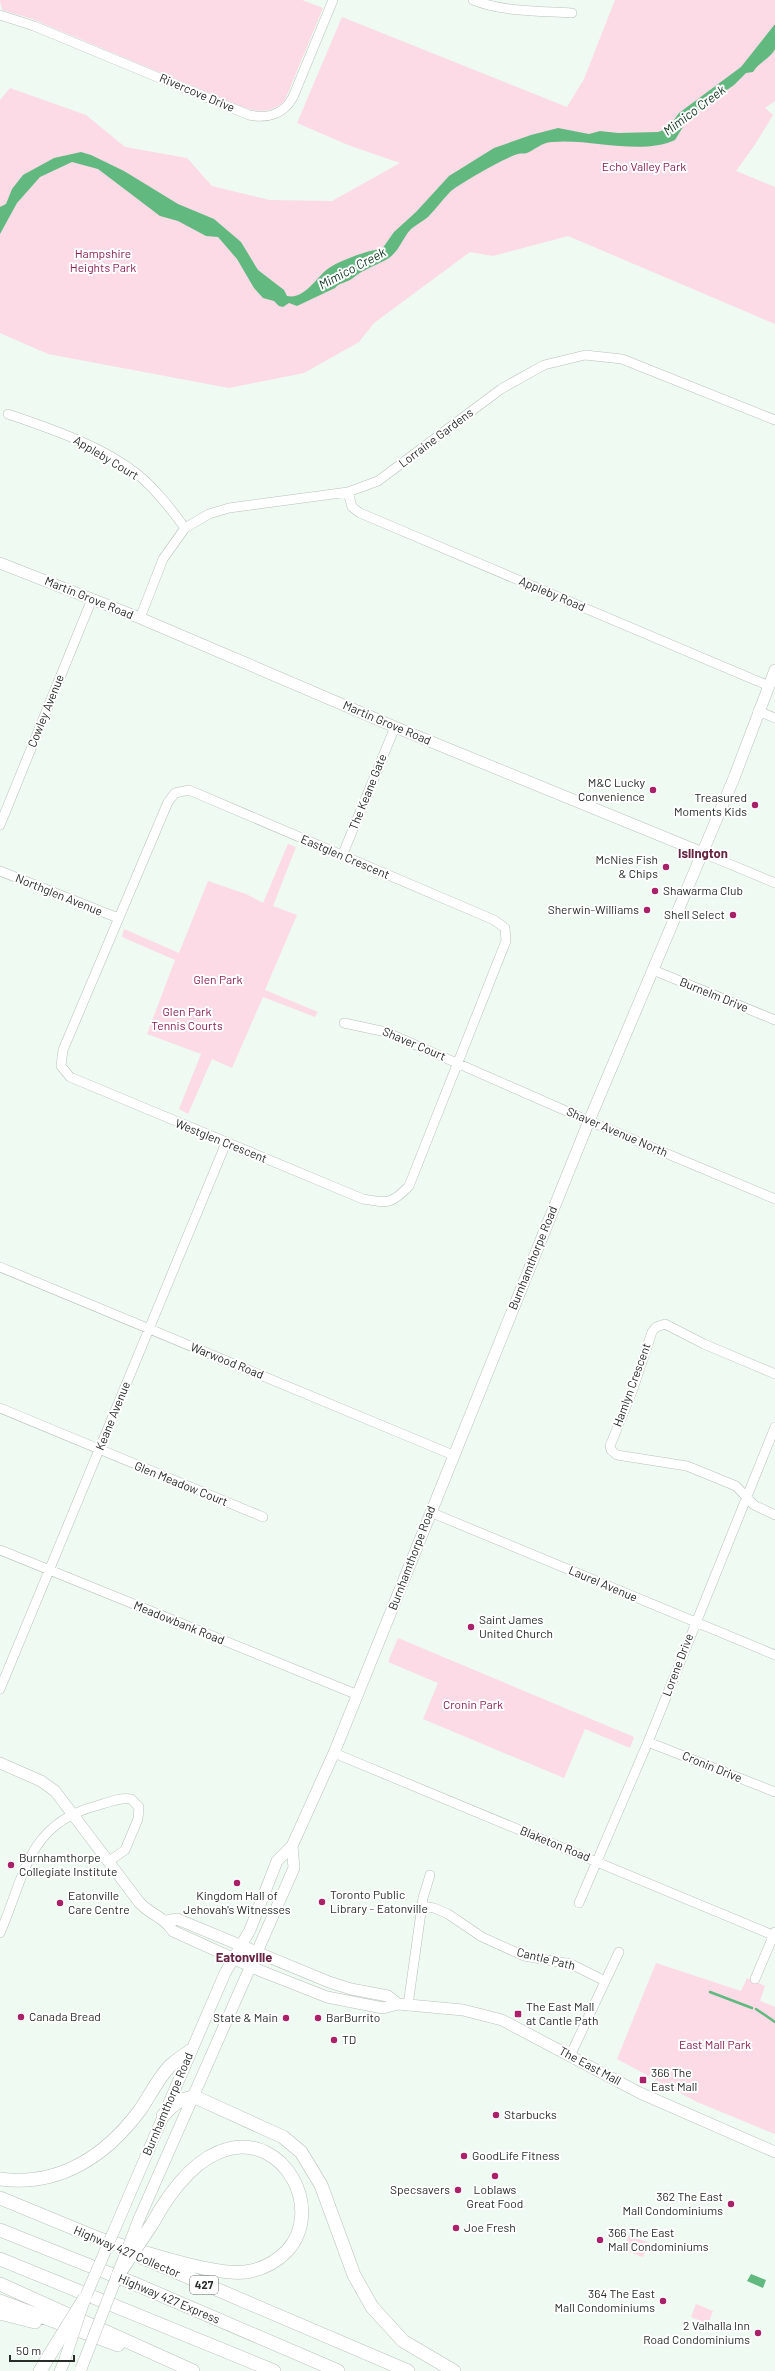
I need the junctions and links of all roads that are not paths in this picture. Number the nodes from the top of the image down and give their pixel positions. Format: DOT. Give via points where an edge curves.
graph roads {
  1 [pos="333,0"];
  2 [pos="473,0"];
  3 [pos="515,4"];
  4 [pos="572,13"];
  5 [pos="0,15"];
  6 [pos="8,414"];
  7 [pos="775,420"];
  8 [pos="348,492"];
  9 [pos="185,528"];
  10 [pos="0,563"];
  11 [pos="92,599"];
  12 [pos="140,618"];
  13 [pos="775,670"];
  14 [pos="769,686"];
  15 [pos="758,711"];
  16 [pos="775,718"];
  17 [pos="395,727"];
  18 [pos="0,824"];
  19 [pos="703,853"];
  20 [pos="342,856"];
  21 [pos="0,871"];
  22 [pos="775,883"];
  23 [pos="118,918"];
  24 [pos="653,970"];
  25 [pos="775,1020"];
  26 [pos="344,1022"];
  27 [pos="459,1065"];
  28 [pos="589,1121"];
  29 [pos="226,1143"];
  30 [pos="775,1198"];
  31 [pos="0,1267"];
  32 [pos="149,1329"];
  33 [pos="775,1374"];
  34 [pos="0,1408"];
  35 [pos="775,1427"];
  36 [pos="99,1451"];
  37 [pos="453,1455"];
  38 [pos="747,1499"];
  39 [pos="430,1512"];
  40 [pos="775,1515"];
  41 [pos="263,1517"];
  42 [pos="0,1550"];
  43 [pos="50,1570"];
  44 [pos="695,1622"];
  45 [pos="775,1655"];
  46 [pos="0,1689"];
  47 [pos="358,1695"];
  48 [pos="648,1742"];
  49 [pos="334,1753"];
  50 [pos="0,1763"];
  51 [pos="775,1792"];
  52 [pos="73,1813"];
  53 [pos="292,1846"];
  54 [pos="108,1862"];
  55 [pos="598,1862"];
  56 [pos="430,1875"];
  57 [pos="579,1903"];
  58 [pos="422,1906"];
  59 [pos="167,1921"];
  60 [pos="0,1933"];
  61 [pos="774,1935"];
  62 [pos="240,1945"];
  63 [pos="257,1951"];
  64 [pos="619,1952"];
  65 [pos="233,1958"];
  66 [pos="250,1966"];
  67 [pos="755,1979"];
  68 [pos="605,1982"];
  69 [pos="403,2005"];
  70 [pos="190,2050"];
  71 [pos="570,2056"];
  72 [pos="194,2097"];
  73 [pos="163,2116"];
  74 [pos="775,2152"];
  75 [pos="0,2179"];
  76 [pos="0,2198"];
  77 [pos="0,2230"];
  78 [pos="100,2239"];
  79 [pos="0,2259"];
  80 [pos="118,2275"];
  81 [pos="0,2284"];
  82 [pos="85,2298"];
  83 [pos="0,2301"];
  84 [pos="0,2313"];
  85 [pos="86,2334"];
  86 [pos="62,2366"];
  87 [pos="81,2370"];
  88 [pos="40,2371"];
  89 [pos="193,2371"];
  90 [pos="274,2371"];
  91 [pos="338,2371"];
  92 [pos="408,2371"];
  93 [pos="454,2371"];
  1 -- 5 [label="street, Rivercove Drive" via="293,97 285,108 266,116 249,115 34,26"];
  2 -- 3 [label="street" via="482,4"];
  3 -- 4 [label="street"];
  6 -- 9 [label="street, Appleby Court" via="62,432 136,473 164,500"];
  7 -- 8 [label="street, Lorraine Gardens" via="622,359 585,355 544,365 500,389 378,481"];
  8 -- 9 [label="street, Lorraine Gardens" via="229,508 209,514"];
  8 -- 14 [label="street, Appleby Road" via="352,507 360,514"];
  9 -- 12 [label="street, Lorraine Gardens" via="163,559"];
  10 -- 11 [label="main road, Martin Grove Road"];
  11 -- 12 [label="main road, Martin Grove Road"];
  11 -- 18 [label="street, Cowley Avenue"];
  12 -- 17 [label="main road, Martin Grove Road"];
  13 -- 14 [label="main road, Burnhamthorpe Road"];
  14 -- 15 [label="main road, Burnhamthorpe Road"];
  15 -- 16 [label="street"];
  15 -- 19 [label="main road, Burnhamthorpe Road"];
  17 -- 19 [label="main road, Martin Grove Road"];
  17 -- 20 [label="street, The Keane Gate"];
  19 -- 22 [label="street, Martin Grove Road"];
  19 -- 24 [label="main road, Burnhamthorpe Road"];
  20 -- 23 [label="street, Eastglen Crescent" via="189,790 175,793 168,802"];
  20 -- 27 [label="street, Eastglen Crescent" via="494,920 505,928 506,942"];
  21 -- 23 [label="street, Northglen Avenue"];
  23 -- 29 [label="street, Westglen Crescent" via="64,1050 61,1066 70,1077"];
  24 -- 25 [label="street, Burnelm Drive"];
  24 -- 28 [label="main road, Burnhamthorpe Road"];
  26 -- 27 [label="street, Shaver Court" via="386,1032"];
  27 -- 28 [label="street, Shaver Avenue North"];
  27 -- 29 [label="street, Westglen Crescent" via="409,1186 397,1199 383,1202 363,1199"];
  28 -- 30 [label="street, Shaver Avenue North"];
  28 -- 37 [label="main road, Burnhamthorpe Road"];
  29 -- 32 [label="street, Keane Avenue"];
  31 -- 32 [label="street, Warwood Road"];
  32 -- 36 [label="street, Keane Avenue"];
  32 -- 37 [label="street, Warwood Road"];
  33 -- 38 [label="street, Hamlyn Crescent" via="704,1344 665,1324 658,1325 653,1329 648,1341 631,1394 610,1442 614,1454 687,1466 736,1486"];
  34 -- 36 [label="street, Glen Meadow Court"];
  35 -- 38 [label="street, Lorene Drive"];
  36 -- 41 [label="street, Glen Meadow Court"];
  36 -- 43 [label="street, Keane Avenue"];
  37 -- 39 [label="main road, Burnhamthorpe Road"];
  38 -- 40 [label="street"];
  38 -- 44 [label="street, Lorene Drive"];
  39 -- 44 [label="street, Laurel Avenue"];
  39 -- 47 [label="main road, Burnhamthorpe Road"];
  42 -- 43 [label="street, Meadowbank Road"];
  43 -- 46 [label="street, Keane Avenue"];
  43 -- 47 [label="street, Meadowbank Road"];
  44 -- 45 [label="street, Laurel Avenue"];
  44 -- 48 [label="street, Lorene Drive"];
  47 -- 49 [label="main road, Burnhamthorpe Road"];
  48 -- 51 [label="street, Cronin Drive"];
  48 -- 55 [label="street, Lorene Drive"];
  49 -- 53 [label="main road, Burnhamthorpe Road"];
  49 -- 55 [label="street, Blaketon Road"];
  50 -- 52 [label="main road, The East Mall" via="49,1786"];
  52 -- 54 [label="main road, The East Mall"];
  52 -- 54 [label="street" via="123,1799 131,1799 137,1803 140,1814 127,1847"];
  52 -- 60 [label="street" via="46,1831 37,1842"];
  53 -- 62 [label="main road, Burnhamthorpe Road" via="277,1861 250,1930"];
  53 -- 63 [label="main road, Burnhamthorpe Road" via="294,1868"];
  54 -- 59 [label="main road, The East Mall" via="142,1906"];
  55 -- 57 [label="street, Lorene Drive"];
  55 -- 61 [label="street, Blaketon Road"];
  56 -- 58 [label="street" via="424,1890"];
  58 -- 68 [label="street, Cantle Path" via="448,1914 482,1937 524,1956 571,1964"];
  58 -- 69 [label="street"];
  59 -- 62 [label="main road, The East Mall" via="177,1919"];
  59 -- 65 [label="main road, The East Mall" via="173,1931"];
  61 -- 67 [label="street"];
  62 -- 63 [label="main road, The East Mall"];
  62 -- 65 [label="main road, Burnhamthorpe Road"];
  63 -- 66 [label="main road, Burnhamthorpe Road"];
  63 -- 69 [label="main road, The East Mall" via="329,1982 388,1996"];
  64 -- 68 [label="street"];
  65 -- 66 [label="main road, The East Mall"];
  65 -- 70 [label="main road, Burnhamthorpe Road"];
  66 -- 69 [label="main road, The East Mall" via="327,1997 383,2008"];
  66 -- 72 [label="main road, Burnhamthorpe Road"];
  68 -- 71 [label="street"];
  69 -- 71 [label="main road, The East Mall" via="463,2010 494,2018 513,2025"];
  70 -- 73 [label="main road, Burnhamthorpe Road"];
  70 -- 75 [label="highway" via="170,2066 126,2126 90,2160 70,2171 39,2179"];
  71 -- 74 [label="main road, The East Mall" via="640,2093"];
  72 -- 73 [label="highway" via="182,2098"];
  72 -- 80 [label="main road, Burnhamthorpe Road, bridge"];
  72 -- 93 [label="highway" via="283,2137 301,2152 321,2184 354,2275 372,2307 403,2341"];
  73 -- 82 [label="main road, Burnhamthorpe Road, bridge"];
  76 -- 78 [label="highway, Highway 427 Collector / 427"];
  77 -- 91 [label="highway, Highway 427 Express / 427" via="133,2283"];
  78 -- 80 [label="highway, bridge" via="196,2266 245,2272 269,2264 290,2247 302,2223 302,2202 296,2182 277,2160 259,2150 235,2147 216,2153 192,2171 166,2202 152,2224"];
  78 -- 92 [label="highway, Highway 427 Collector / 427"];
  79 -- 90 [label="highway"];
  80 -- 87 [label="main road, Burnhamthorpe Road, bridge"];
  81 -- 89 [label="highway"];
  82 -- 86 [label="main road, Burnhamthorpe Road, bridge"];
  82 -- 88 [label="highway, bridge"];
  83 -- 85 [label="highway"];
  84 -- 85 [label="highway"];
  85 -- 89 [label="highway"];
}
